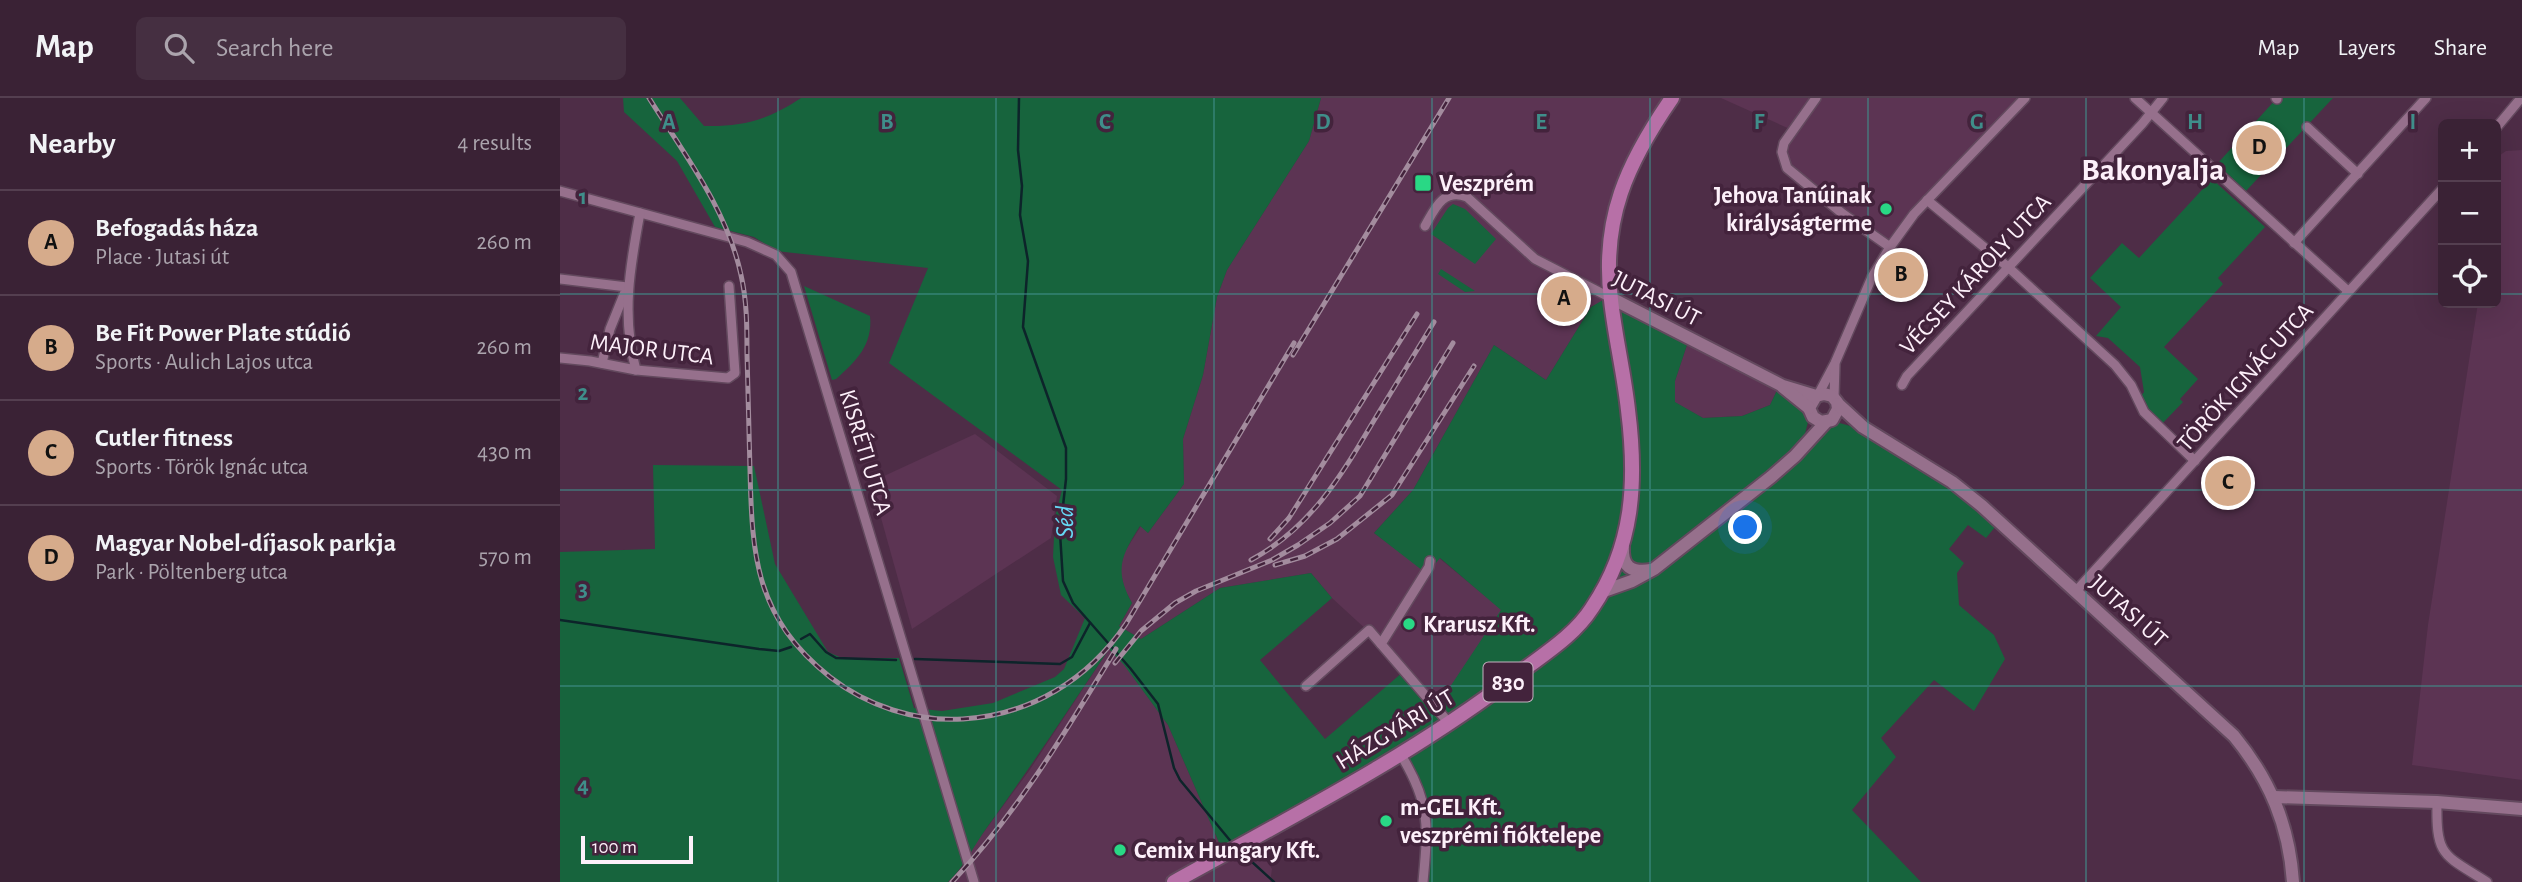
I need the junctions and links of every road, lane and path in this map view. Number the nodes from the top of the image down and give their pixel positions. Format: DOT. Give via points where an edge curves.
graph roads {
  1 [pos="1672,98"];
  2 [pos="1816,98"];
  3 [pos="2025,98"];
  4 [pos="2135,98"];
  5 [pos="2163,98"];
  6 [pos="2426,98"];
  7 [pos="2521,98"];
  8 [pos="2150,112"];
  9 [pos="2501,122"];
  10 [pos="2307,127"];
  11 [pos="2358,174"];
  12 [pos="560,191"];
  13 [pos="2438,193"];
  14 [pos="1927,200"];
  15 [pos="640,213"];
  16 [pos="1424,226"];
  17 [pos="2294,243"];
  18 [pos="1890,247"];
  19 [pos="2008,267"];
  20 [pos="560,279"];
  21 [pos="729,286"];
  22 [pos="627,287"];
  23 [pos="2348,291"];
  24 [pos="1611,298"];
  25 [pos="560,358"];
  26 [pos="602,363"];
  27 [pos="1835,363"];
  28 [pos="636,370"];
  29 [pos="1902,385"];
  30 [pos="1836,401"];
  31 [pos="1813,403"];
  32 [pos="1829,421"];
  33 [pos="1863,427"];
  34 [pos="1803,447"];
  35 [pos="2195,461"];
  36 [pos="1623,545"];
  37 [pos="1430,561"];
  38 [pos="1654,569"];
  39 [pos="2076,591"];
  40 [pos="1601,592"];
  41 [pos="1381,644"];
  42 [pos="1306,686"];
  43 [pos="1449,723"];
  44 [pos="1401,755"];
  45 [pos="2274,797"];
  46 [pos="2437,802"];
  47 [pos="2522,809"];
  48 [pos="974,882"];
  49 [pos="1174,882"];
  50 [pos="1423,882"];
  51 [pos="2292,882"];
  52 [pos="2487,882"];
  1 -- 24 [label="main road, 830" via="1646,135 1623,182 1611,242"];
  2 -- 18 [label="street" via="1784,143 1787,168"];
  3 -- 14 [label="street"];
  4 -- 8 [label="street"];
  5 -- 8 [label="street, VÉCSEY KÁROLY UTCA"];
  6 -- 11 [label="street"];
  7 -- 9 [label="street"];
  8 -- 17 [label="street"];
  8 -- 19 [label="street, VÉCSEY KÁROLY UTCA"];
  10 -- 11 [label="street"];
  11 -- 17 [label="street"];
  12 -- 15 [label="street, KISRÉTI UTCA"];
  13 -- 23 [label="street, TÖRÖK IGNÁC UTCA"];
  14 -- 18 [label="street"];
  14 -- 19 [label="street"];
  15 -- 22 [label="street"];
  15 -- 48 [label="street, KISRÉTI UTCA" via="759,246 776,255 791,272"];
  16 -- 24 [label="street, JUTASI ÚT" via="1442,199 1454,193 1467,197 1535,259"];
  17 -- 23 [label="street"];
  18 -- 27 [label="street" via="1872,276"];
  19 -- 29 [label="street, VÉCSEY KÁROLY UTCA"];
  19 -- 35 [label="street" via="2115,365 2144,412"];
  20 -- 22 [label="street"];
  21 -- 28 [label="street, MAJOR UTCA" via="735,373 728,378"];
  22 -- 26 [label="street"];
  22 -- 28 [label="street" via="630,350"];
  23 -- 35 [label="street, TÖRÖK IGNÁC UTCA"];
  24 -- 31 [label="street, JUTASI ÚT"];
  24 -- 36 [label="main road, 830" via="1629,411 1633,488"];
  25 -- 26 [label="street, MAJOR UTCA"];
  26 -- 28 [label="street, MAJOR UTCA"];
  27 -- 30 [label="street"];
  27 -- 31 [label="street"];
  30 -- 31 [label="street, JUTASI ÚT" via="1827,394"];
  30 -- 32 [label="street" via="1837,413"];
  30 -- 33 [label="street, JUTASI ÚT"];
  31 -- 32 [label="street, JUTASI ÚT" via="1818,421"];
  31 -- 34 [label="street"];
  32 -- 33 [label="street, JUTASI ÚT"];
  32 -- 34 [label="street"];
  33 -- 39 [label="street, JUTASI ÚT" via="1952,482"];
  34 -- 38 [label="street"];
  35 -- 39 [label="street, TÖRÖK IGNÁC UTCA"];
  36 -- 38 [label="street" via="1626,564 1638,571"];
  36 -- 40 [label="main road, 830"];
  37 -- 41 [label="street"];
  38 -- 40 [label="street"];
  39 -- 45 [label="street, JUTASI ÚT" via="2234,736 2252,757"];
  40 -- 43 [label="main road, HÁZGYÁRI ÚT / 830" via="1567,636"];
  41 -- 42 [label="street" via="1369,630"];
  41 -- 43 [label="street"];
  43 -- 44 [label="main road, HÁZGYÁRI ÚT / 830"];
  44 -- 49 [label="main road, HÁZGYÁRI ÚT / 830"];
  44 -- 50 [label="street" via="1416,780 1426,817"];
  45 -- 46 [label="street"];
  45 -- 51 [label="street, JUTASI ÚT" via="2287,840"];
  46 -- 47 [label="street"];
  46 -- 52 [label="street" via="2437,838 2449,857"];
}
